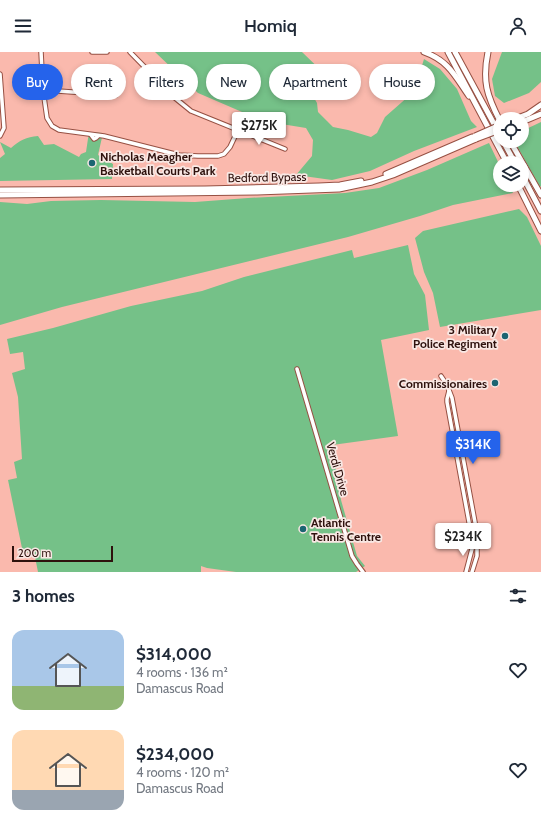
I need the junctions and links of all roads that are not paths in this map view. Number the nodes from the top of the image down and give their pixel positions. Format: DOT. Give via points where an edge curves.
graph roads {
  1 [pos="41,52"];
  2 [pos="92,52"];
  3 [pos="107,52"];
  4 [pos="130,52"];
  5 [pos="424,52"];
  6 [pos="448,52"];
  7 [pos="455,52"];
  8 [pos="488,52"];
  9 [pos="42,64"];
  10 [pos="0,74"];
  11 [pos="44,100"];
  12 [pos="541,104"];
  13 [pos="495,112"];
  14 [pos="529,113"];
  15 [pos="541,114"];
  16 [pos="529,119"];
  17 [pos="493,122"];
  18 [pos="488,126"];
  19 [pos="238,130"];
  20 [pos="493,130"];
  21 [pos="493,132"];
  22 [pos="0,136"];
  23 [pos="476,138"];
  24 [pos="285,148"];
  25 [pos="514,148"];
  26 [pos="503,156"];
  27 [pos="529,184"];
  28 [pos="529,188"];
  29 [pos="0,190"];
  30 [pos="522,192"];
  31 [pos="0,195"];
  32 [pos="541,195"];
  33 [pos="541,205"];
  34 [pos="541,211"];
  35 [pos="541,231"];
  36 [pos="297,370"];
  37 [pos="441,376"];
  38 [pos="450,390"];
  39 [pos="363,572"];
  40 [pos="466,572"];
  41 [pos="472,572"];
  1 -- 9 [label="street"];
  2 -- 3 [label="street"];
  4 -- 19 [label="street" via="184,106"];
  5 -- 18 [label="highway" via="440,59 448,66"];
  6 -- 18 [label="highway"];
  7 -- 17 [label="highway"];
  8 -- 13 [label="highway" via="485,84"];
  10 -- 22 [label="street" via="4,128"];
  11 -- 19 [label="street" via="47,118 52,126 64,132 116,138 179,155 224,154"];
  12 -- 14 [label="highway"];
  15 -- 16 [label="highway"];
  18 -- 26 [label="highway"];
  19 -- 24 [label="street"];
  20 -- 23 [label="highway, Bedford Bypass, bridge"];
  21 -- 23 [label="highway, Bedford Bypass, bridge"];
  23 -- 29 [label="highway, Bedford Bypass" via="390,172 340,185 205,189"];
  23 -- 31 [label="highway, Bedford Bypass" via="393,175 339,189"];
  25 -- 32 [label="highway"];
  27 -- 33 [label="highway"];
  28 -- 34 [label="highway"];
  30 -- 35 [label="highway"];
  36 -- 39 [label="street, Verdi Drive" via="352,556"];
  37 -- 38 [label="street"];
  38 -- 40 [label="street" via="447,402 472,538"];
  38 -- 41 [label="street" via="477,533 477,556"];
}
